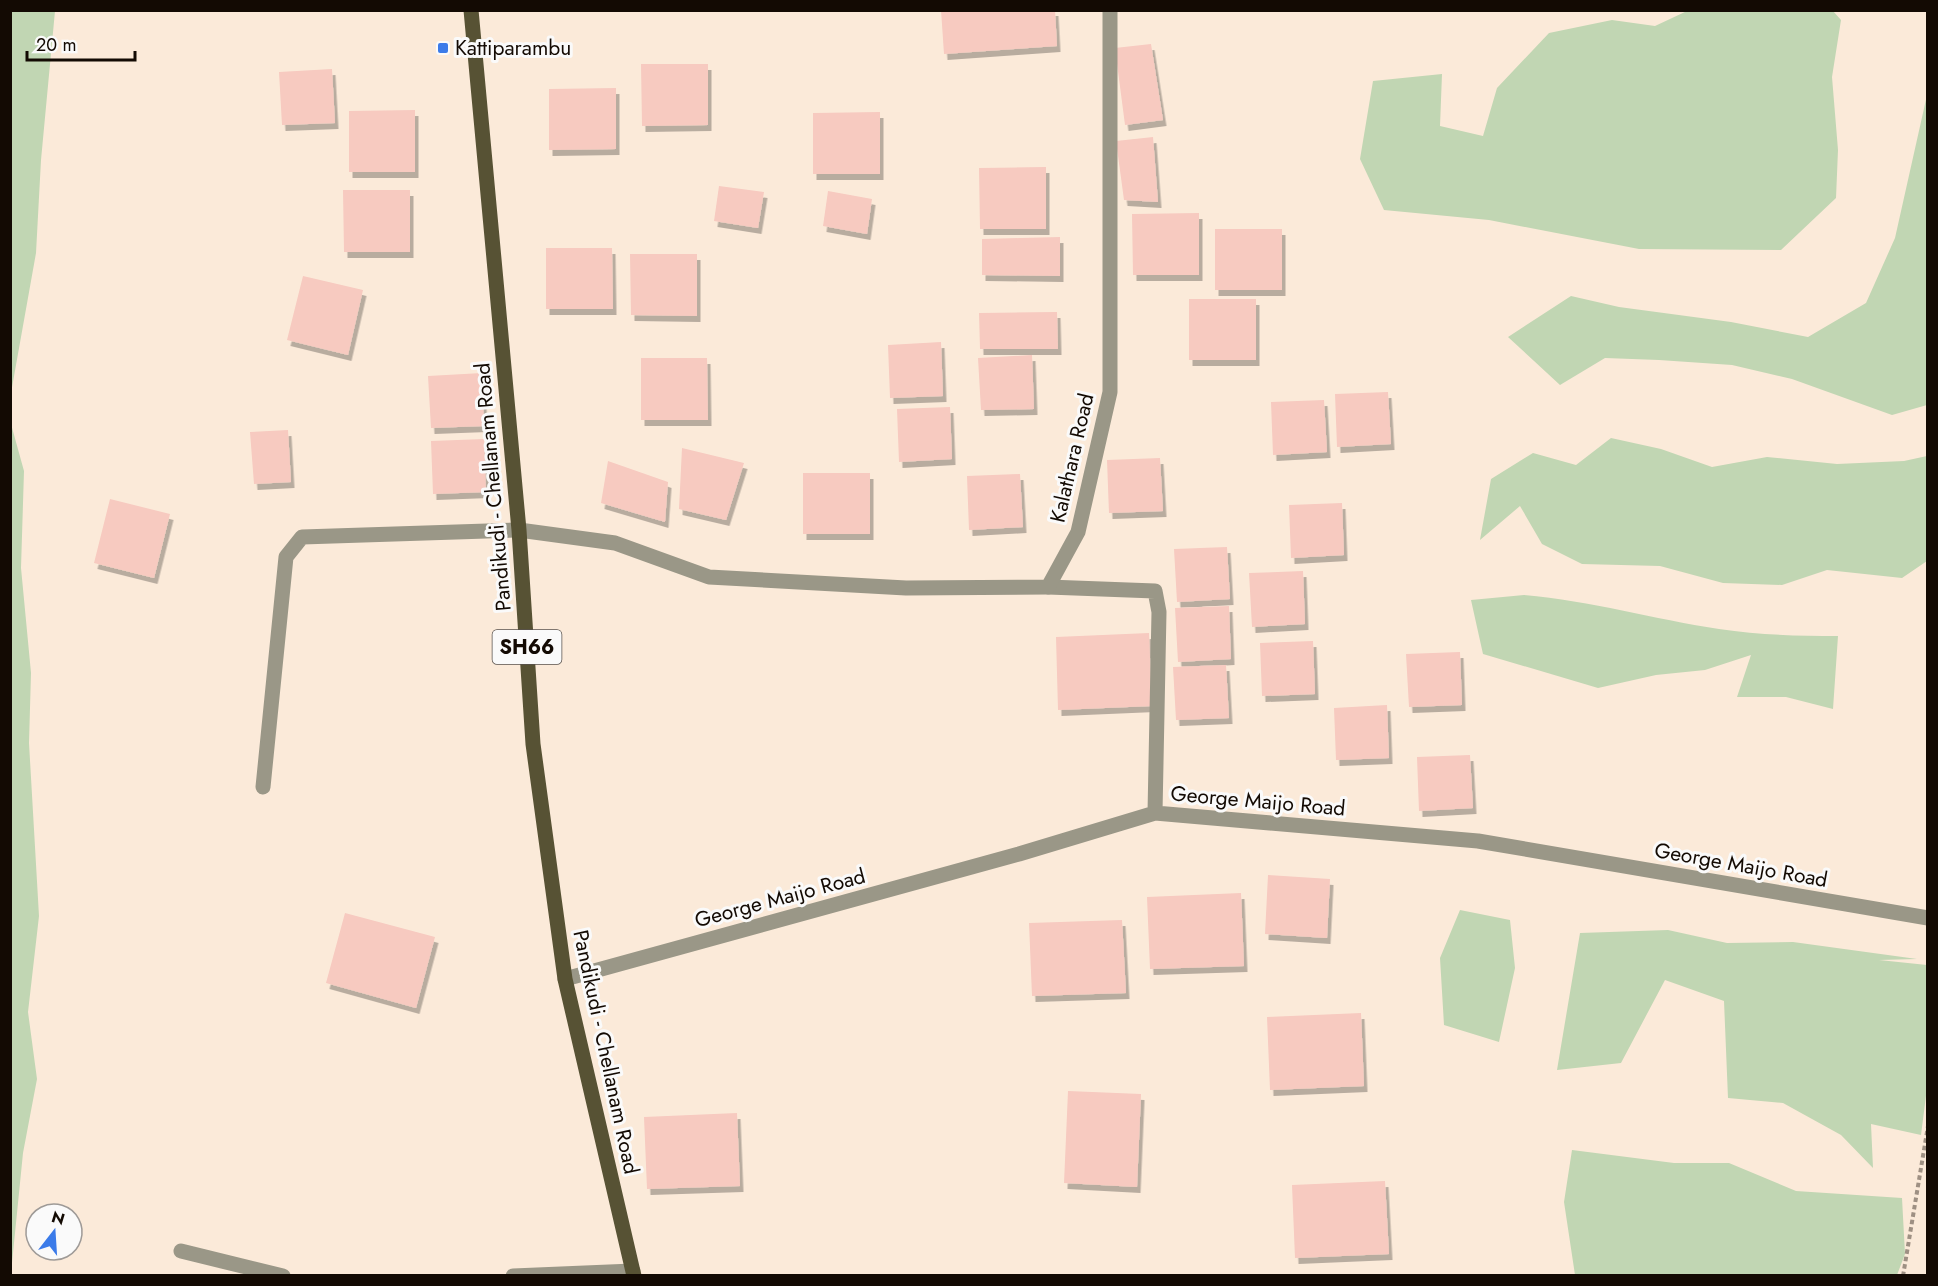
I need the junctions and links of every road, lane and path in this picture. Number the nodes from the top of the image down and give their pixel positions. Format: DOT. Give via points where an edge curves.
graph roads {
  1 [pos="471,10"];
  2 [pos="1110,10"];
  3 [pos="519,530"];
  4 [pos="1048,587"];
  5 [pos="263,787"];
  6 [pos="1155,813"];
  7 [pos="1928,918"];
  8 [pos="565,979"];
  9 [pos="1928,1126"];
  10 [pos="181,1251"];
  11 [pos="633,1273"];
  12 [pos="283,1275"];
  13 [pos="513,1275"];
  14 [pos="1902,1275"];
  1 -- 3 [label="main road, Pandikudi - Chellanam Road / SH66"];
  2 -- 4 [label="street, Kalathara Road" via="1110,392 1078,532"];
  3 -- 4 [label="street" via="615,543 709,577 906,588"];
  3 -- 5 [label="street" via="302,537 286,557"];
  3 -- 8 [label="main road, Pandikudi - Chellanam Road / SH66" via="533,744"];
  4 -- 6 [label="street" via="1155,591 1159,612"];
  6 -- 7 [label="street, George Maijo Road" via="1478,841"];
  6 -- 8 [label="street, George Maijo Road" via="1019,855"];
  8 -- 11 [label="main road, Pandikudi - Chellanam Road / SH66"];
  9 -- 14 [label="path"];
  10 -- 12 [label="street"];
  11 -- 13 [label="street"];
}
